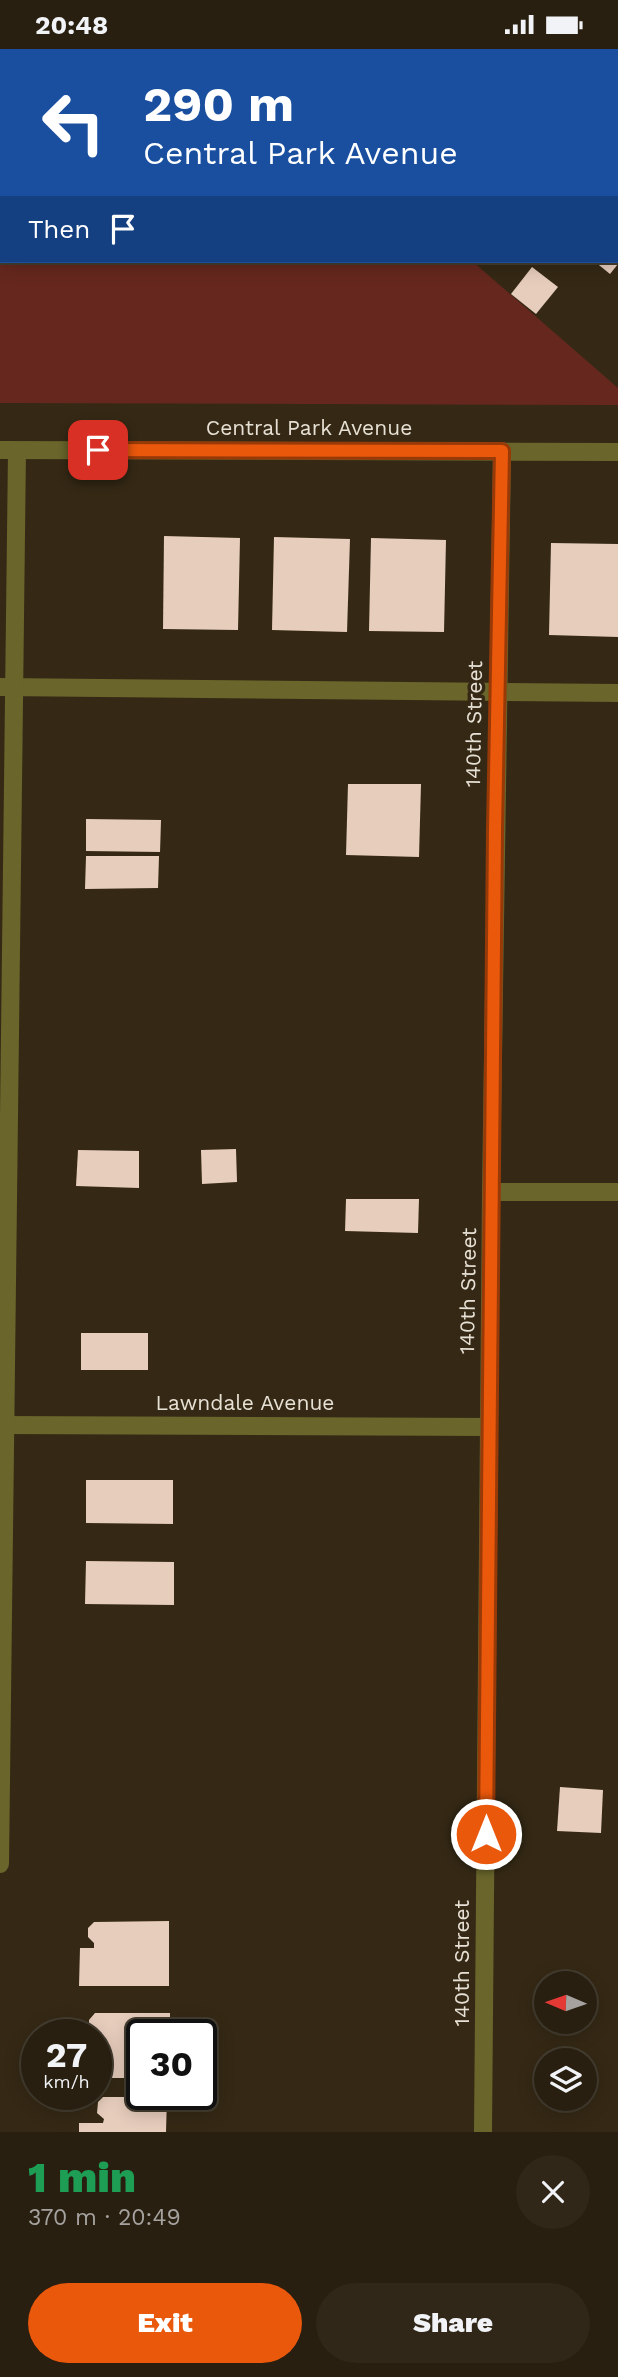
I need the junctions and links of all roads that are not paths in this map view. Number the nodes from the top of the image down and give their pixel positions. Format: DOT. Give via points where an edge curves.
graph roads {
  1 [pos="8,450"];
  2 [pos="502,451"];
  3 [pos="618,451"];
  4 [pos="6,686"];
  5 [pos="497,691"];
  6 [pos="618,694"];
  7 [pos="491,1192"];
  8 [pos="618,1192"];
  9 [pos="3,1425"];
  10 [pos="489,1427"];
  11 [pos="0,1864"];
  12 [pos="483,2132"];
  1 -- 2 [label="street, Central Park Avenue"];
  1 -- 4 [label="street"];
  2 -- 3 [label="street, Central Park Avenue"];
  2 -- 5 [label="street, 140th Street"];
  4 -- 5 [label="street"];
  4 -- 9 [label="street"];
  5 -- 6 [label="street"];
  5 -- 7 [label="street, 140th Street"];
  7 -- 8 [label="street"];
  7 -- 10 [label="street, 140th Street"];
  9 -- 10 [label="street, Lawndale Avenue"];
  9 -- 11 [label="street"];
  10 -- 12 [label="street, 140th Street"];
}
